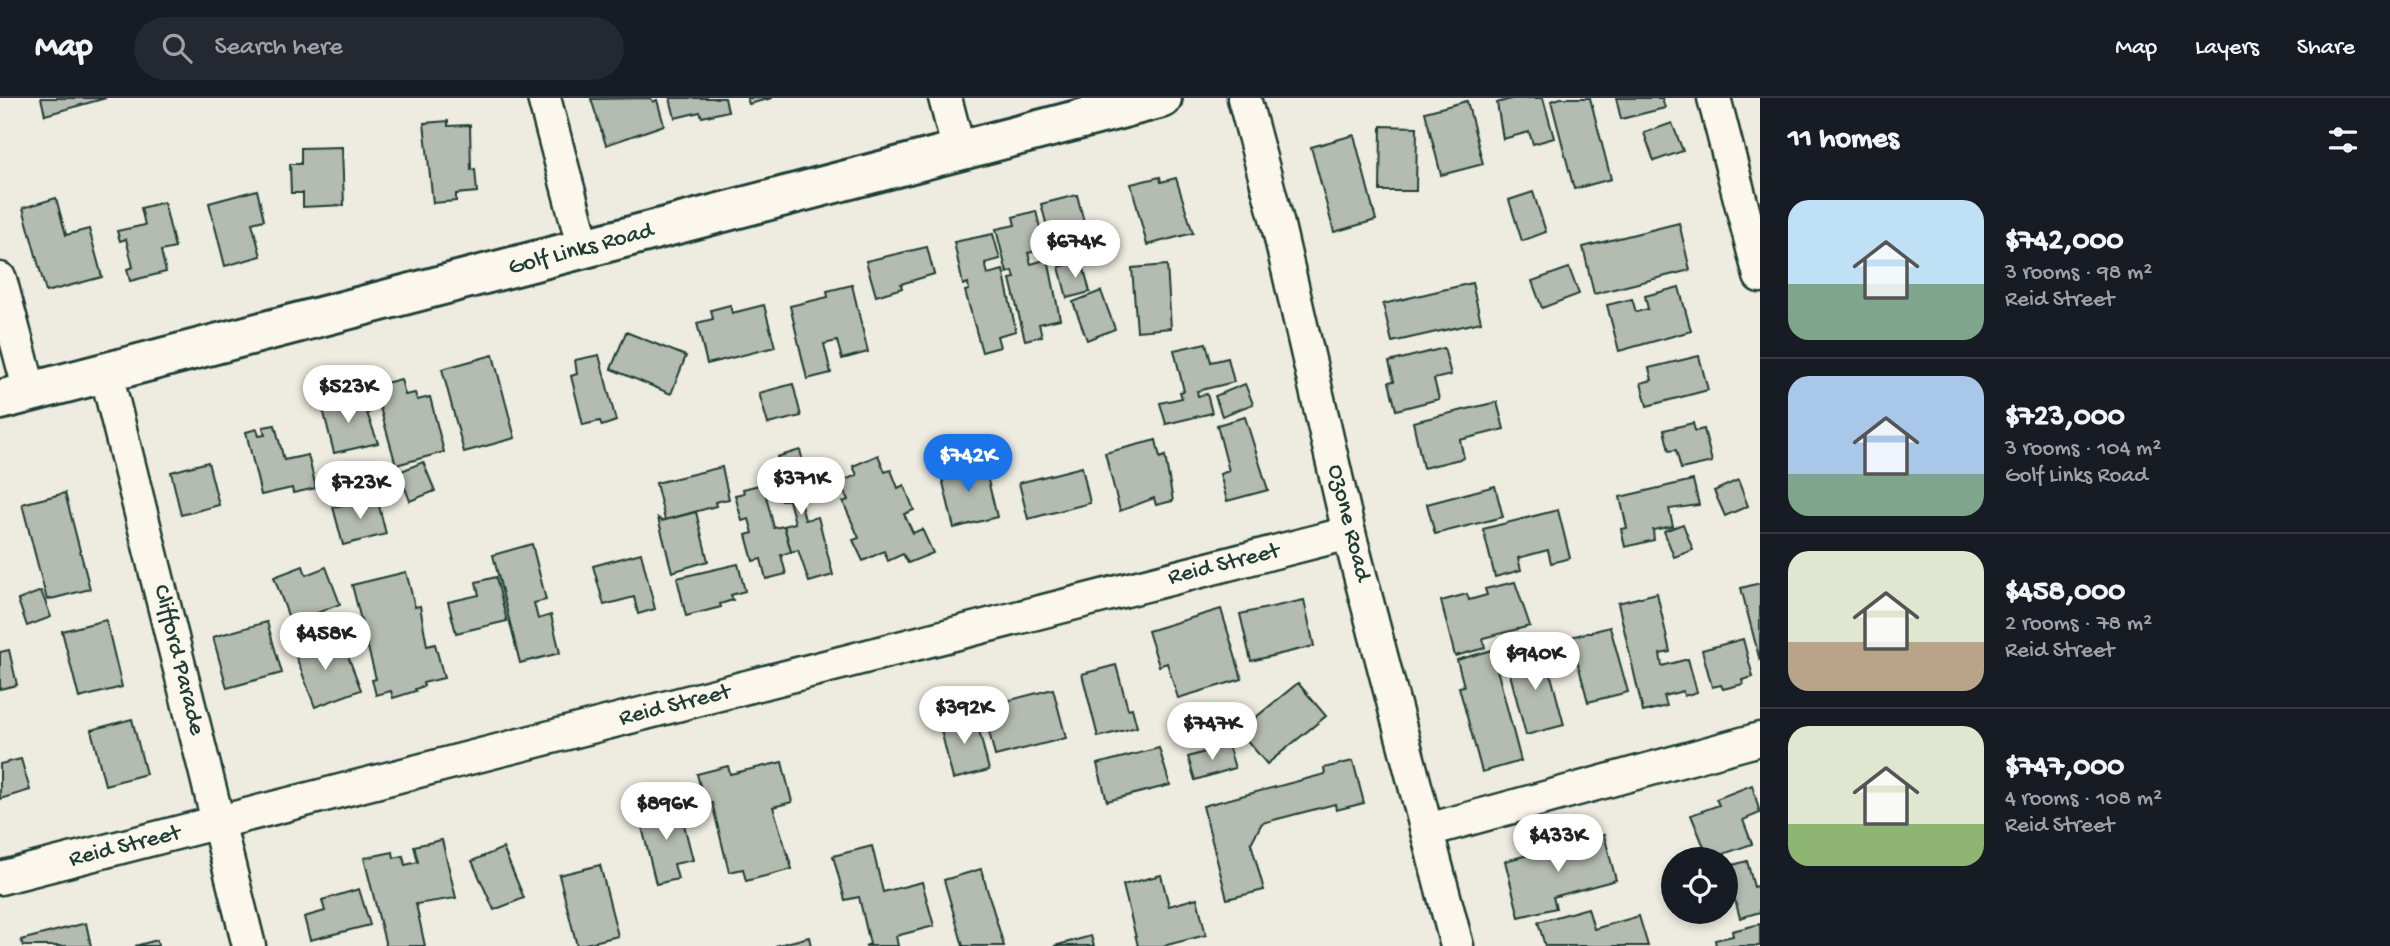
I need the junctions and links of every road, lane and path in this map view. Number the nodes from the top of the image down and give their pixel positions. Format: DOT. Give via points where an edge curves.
graph roads {
  1 [pos="544,98"];
  2 [pos="945,98"];
  3 [pos="1162,98"];
  4 [pos="1244,98"];
  5 [pos="1714,98"];
  6 [pos="959,151"];
  7 [pos="584,249"];
  8 [pos="1760,276"];
  9 [pos="0,279"];
  10 [pos="106,373"];
  11 [pos="15,396"];
  12 [pos="1349,533"];
  13 [pos="1760,739"];
  14 [pos="218,824"];
  15 [pos="1428,830"];
  16 [pos="0,878"];
  17 [pos="249,946"];
  18 [pos="1457,946"];
  1 -- 7 [label="street"];
  2 -- 6 [label="street"];
  3 -- 6 [label="main road, Golf Links Road"];
  4 -- 12 [label="street, Ozone Road"];
  5 -- 8 [label="street"];
  6 -- 7 [label="main road, Golf Links Road"];
  7 -- 10 [label="main road, Golf Links Road"];
  9 -- 11 [label="street"];
  10 -- 11 [label="main road, Golf Links Road"];
  10 -- 14 [label="street, Clifford Parade"];
  12 -- 14 [label="street, Reid Street"];
  12 -- 15 [label="street, Ozone Road"];
  13 -- 15 [label="street"];
  14 -- 16 [label="street, Reid Street"];
  14 -- 17 [label="street, Clifford Parade"];
  15 -- 18 [label="street, Ozone Road"];
}
